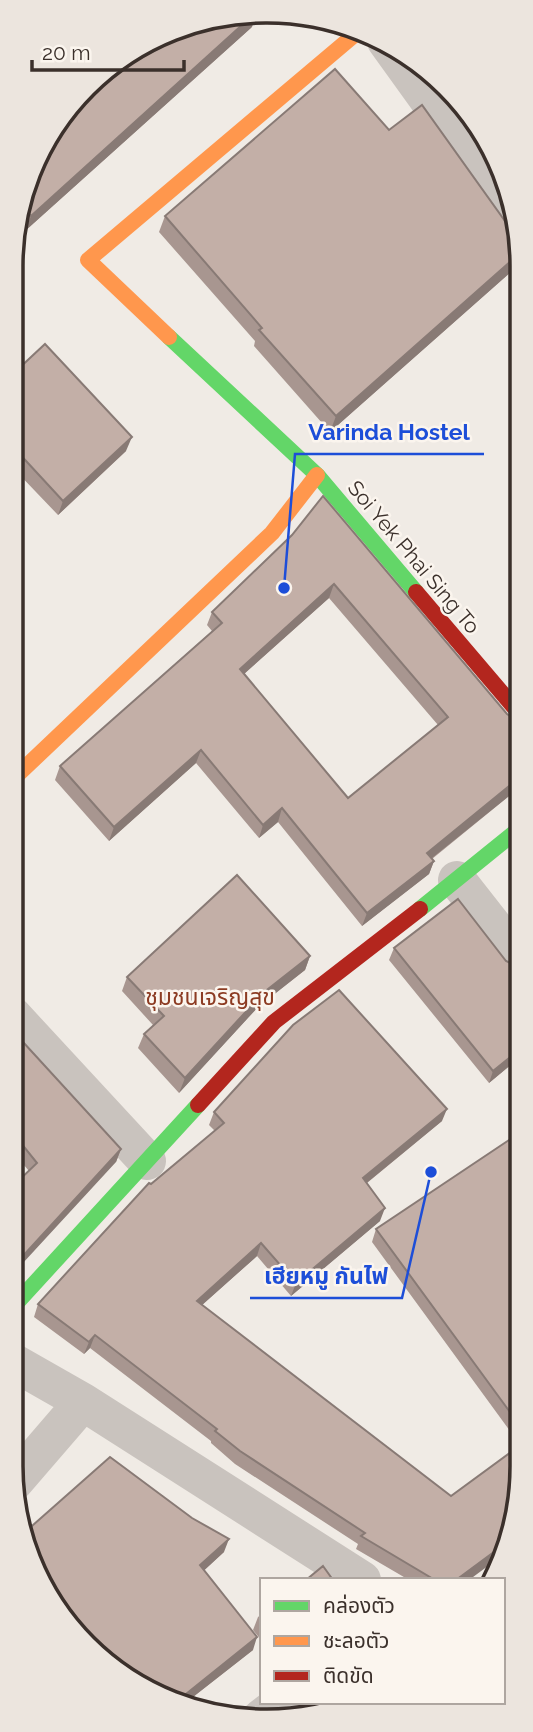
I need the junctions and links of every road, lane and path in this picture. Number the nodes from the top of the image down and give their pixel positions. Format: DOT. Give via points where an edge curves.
graph roads {
  1 [pos="351,39"];
  2 [pos="404,65"];
  3 [pos="501,201"];
  4 [pos="317,475"];
  5 [pos="510,702"];
  6 [pos="23,770"];
  7 [pos="510,836"];
  8 [pos="457,880"];
  9 [pos="510,948"];
  10 [pos="23,1026"];
  11 [pos="146,1161"];
  12 [pos="23,1296"];
  13 [pos="23,1368"];
  14 [pos="83,1402"];
  15 [pos="23,1471"];
  16 [pos="359,1578"];
  1 -- 4 [label="street, Soi Yek Phai Sing To" via="88,260"];
  2 -- 3 [label="street"];
  4 -- 5 [label="street, Soi Yek Phai Sing To"];
  4 -- 6 [label="street" via="272,533"];
  7 -- 8 [label="street"];
  8 -- 9 [label="street"];
  8 -- 11 [label="street" via="274,1022"];
  10 -- 11 [label="street"];
  11 -- 12 [label="street"];
  13 -- 14 [label="street"];
  14 -- 15 [label="street"];
  14 -- 16 [label="street"];
}
